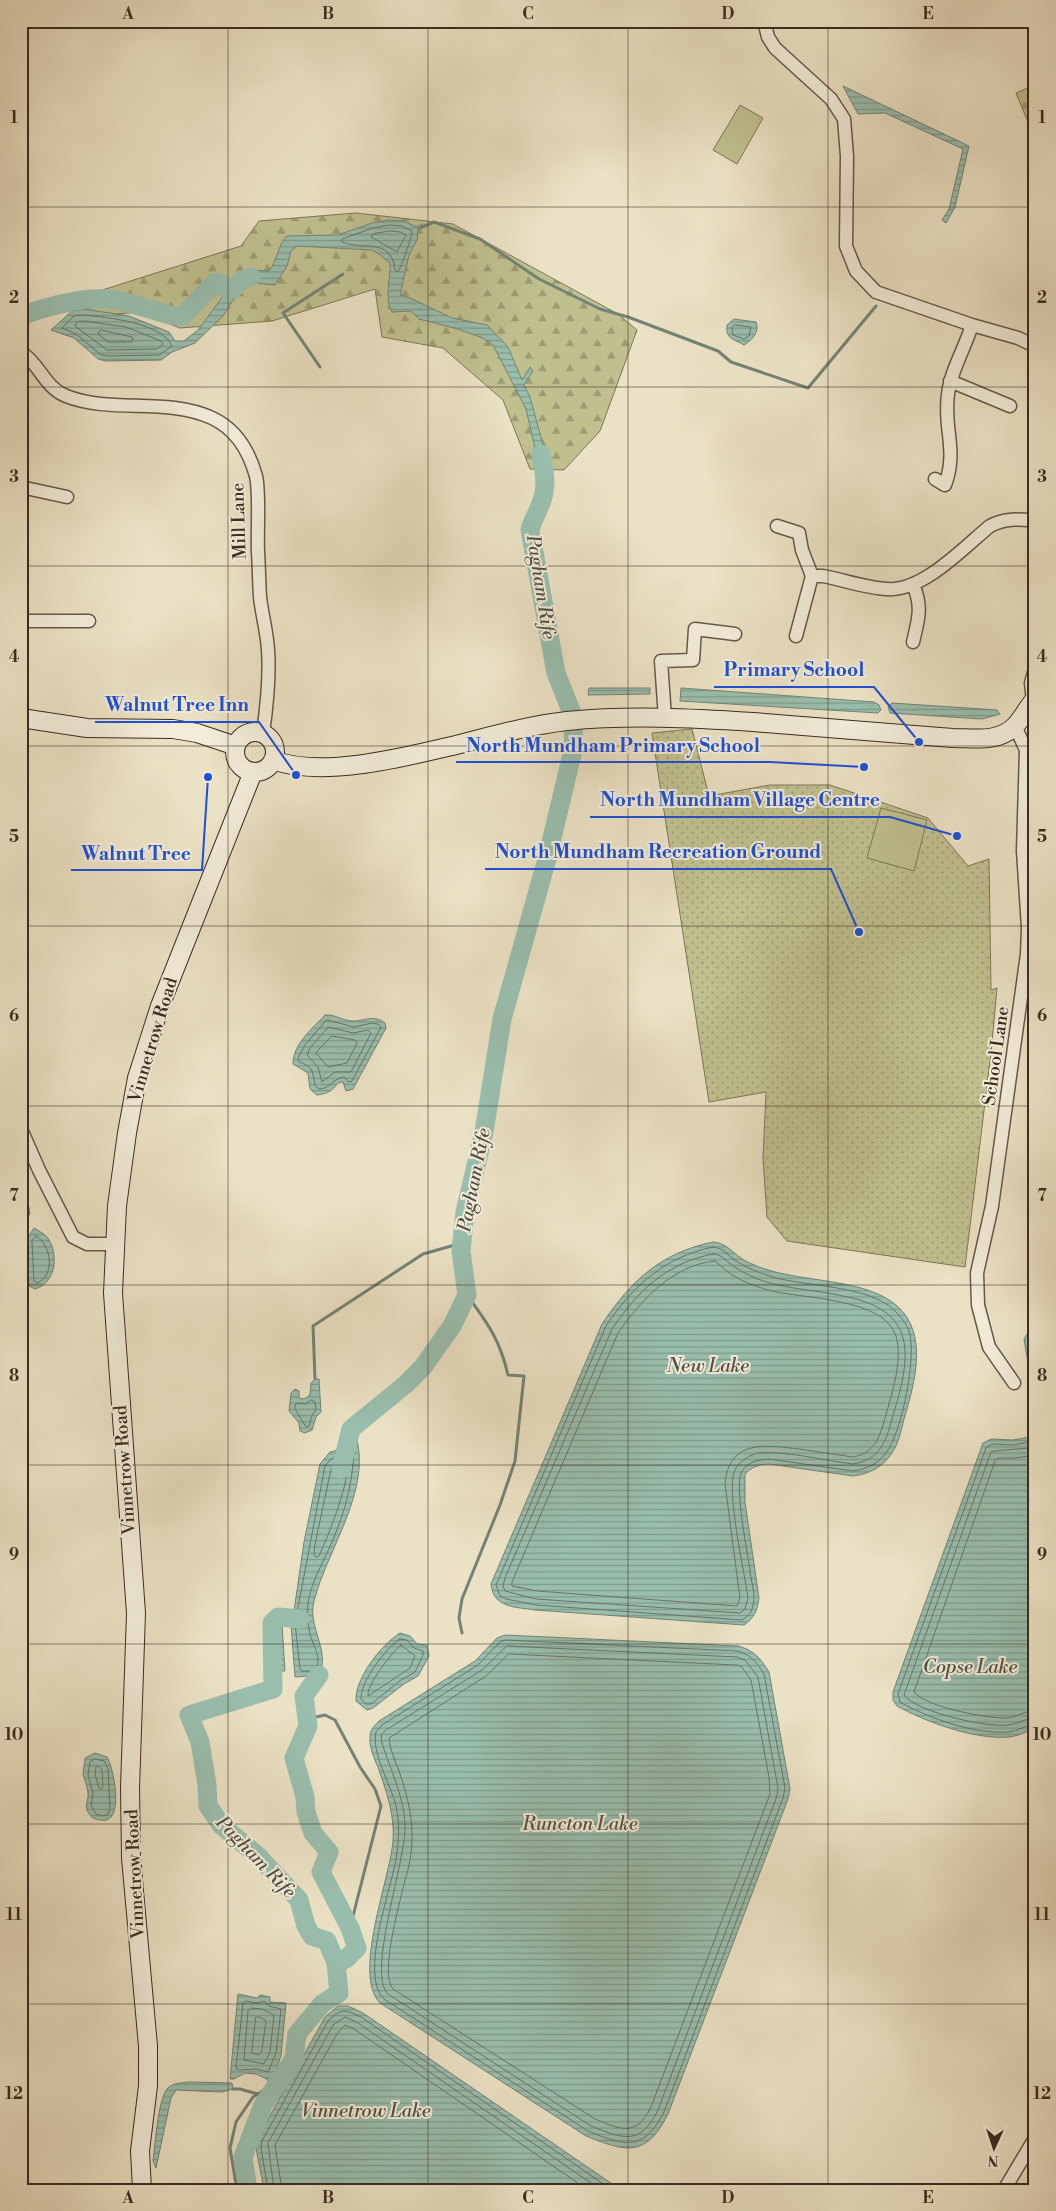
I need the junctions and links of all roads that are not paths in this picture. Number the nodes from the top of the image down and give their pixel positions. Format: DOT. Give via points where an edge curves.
graph roads {
  1 [pos="766,21"];
  2 [pos="972,326"];
  3 [pos="1035,346"];
  4 [pos="21,352"];
  5 [pos="950,381"];
  6 [pos="1010,406"];
  7 [pos="935,479"];
  8 [pos="21,487"];
  9 [pos="67,497"];
  10 [pos="1035,521"];
  11 [pos="777,526"];
  12 [pos="812,576"];
  13 [pos="914,585"];
  14 [pos="21,621"];
  15 [pos="89,621"];
  16 [pos="735,634"];
  17 [pos="796,636"];
  18 [pos="913,642"];
  19 [pos="1035,669"];
  20 [pos="1034,700"];
  21 [pos="21,718"];
  22 [pos="665,718"];
  23 [pos="1015,726"];
  24 [pos="263,733"];
  25 [pos="236,746"];
  26 [pos="274,760"];
  27 [pos="253,772"];
  28 [pos="1030,775"];
  29 [pos="1030,822"];
  30 [pos="21,1130"];
  31 [pos="114,1244"];
  32 [pos="1014,1383"];
  33 [pos="1035,2064"];
  34 [pos="1035,2089"];
  35 [pos="1035,2138"];
  36 [pos="142,2190"];
  37 [pos="1004,2190"];
  1 -- 2 [label="street" via="768,38 775,48 831,99 844,118 846,246 856,271 876,292"];
  2 -- 3 [label="street"];
  2 -- 5 [label="street"];
  4 -- 24 [label="street, Mill Lane" via="33,360 40,375 54,389 65,396 90,402 190,411 212,418 239,438 256,478 260,596 269,674"];
  5 -- 6 [label="street"];
  5 -- 7 [label="street" via="946,413 951,469 945,485"];
  8 -- 9 [label="street"];
  10 -- 13 [label="street" via="1008,519 995,523"];
  11 -- 12 [label="street" via="799,532"];
  12 -- 13 [label="street" via="887,589"];
  12 -- 17 [label="street"];
  13 -- 18 [label="street" via="920,614"];
  14 -- 15 [label="street" via="72,614"];
  16 -- 22 [label="street" via="695,629 693,660 661,661"];
  19 -- 20 [label="street" via="1032,683"];
  20 -- 23 [label="street"];
  21 -- 25 [label="street" via="88,728 173,729"];
  22 -- 23 [label="street" via="989,739"];
  22 -- 26 [label="street" via="608,718 546,724 407,755 345,765 298,767"];
  23 -- 28 [label="street, School Lane" via="1026,750"];
  24 -- 25 [label="street" via="250,732 239,739"];
  24 -- 26 [label="street" via="273,742"];
  25 -- 27 [label="street" via="239,764"];
  26 -- 27 [label="street" via="264,770"];
  27 -- 31 [label="street, Vinnetrow Road" via="160,1006 137,1078"];
  28 -- 29 [label="street, School Lane"];
  29 -- 32 [label="street, School Lane" via="1023,851 1027,954 992,1206 977,1273 978,1305 989,1347"];
  30 -- 31 [label="street" via="73,1237 87,1244"];
  31 -- 36 [label="street, Vinnetrow Road" via="113,1293 136,1613 130,1788 131,1858 148,2065 140,2151"];
  33 -- 34 [label="street"];
  35 -- 37 [label="street"];
}
